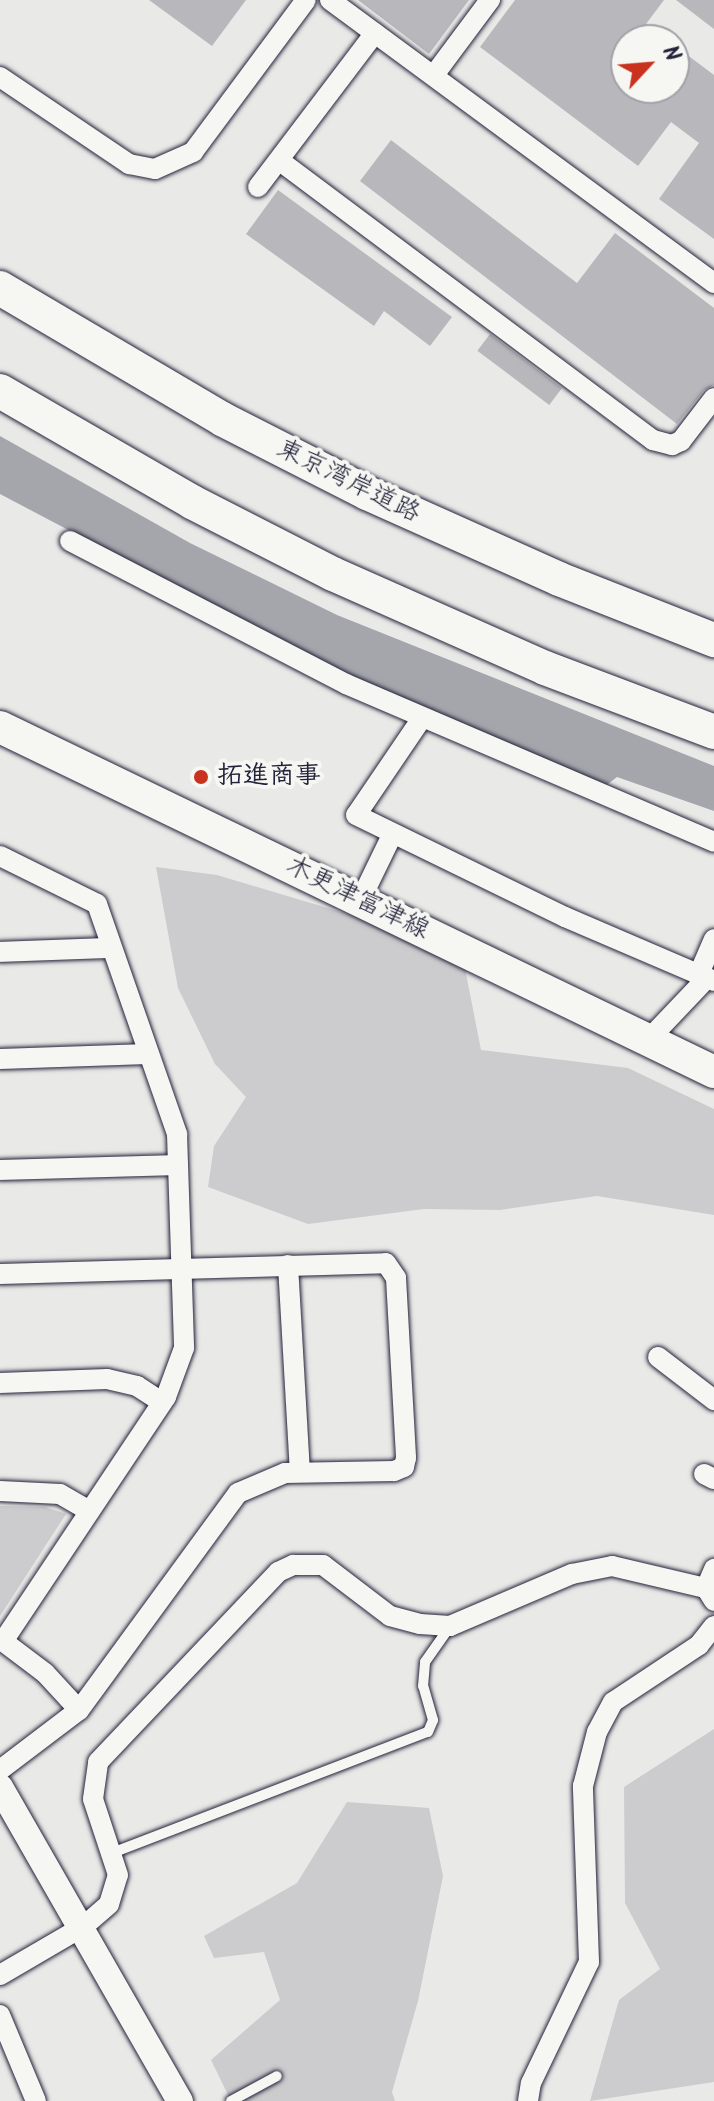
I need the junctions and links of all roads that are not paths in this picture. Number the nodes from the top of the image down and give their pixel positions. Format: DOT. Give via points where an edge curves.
graph roads {
  1 [pos="306,0"];
  2 [pos="330,0"];
  3 [pos="490,0"];
  4 [pos="375,33"];
  5 [pos="434,75"];
  6 [pos="0,77"];
  7 [pos="280,161"];
  8 [pos="258,187"];
  9 [pos="714,283"];
  10 [pos="0,288"];
  11 [pos="0,391"];
  12 [pos="714,398"];
  13 [pos="70,541"];
  14 [pos="714,640"];
  15 [pos="422,718"];
  16 [pos="0,727"];
  17 [pos="714,732"];
  18 [pos="392,835"];
  19 [pos="714,842"];
  20 [pos="0,856"];
  21 [pos="360,901"];
  22 [pos="714,939"];
  23 [pos="111,948"];
  24 [pos="0,952"];
  25 [pos="706,978"];
  26 [pos="650,1038"];
  27 [pos="148,1054"];
  28 [pos="0,1059"];
  29 [pos="714,1072"];
  30 [pos="178,1165"];
  31 [pos="0,1170"];
  32 [pos="288,1265"];
  33 [pos="181,1267"];
  34 [pos="0,1274"];
  35 [pos="658,1357"];
  36 [pos="0,1383"];
  37 [pos="714,1400"];
  38 [pos="162,1402"];
  39 [pos="300,1472"];
  40 [pos="0,1491"];
  41 [pos="90,1511"];
  42 [pos="711,1586"];
  43 [pos="450,1626"];
  44 [pos="714,1626"];
  45 [pos="1,1640"];
  46 [pos="79,1710"];
  47 [pos="0,1770"];
  48 [pos="0,1787"];
  49 [pos="112,1853"];
  50 [pos="84,1926"];
  51 [pos="0,1975"];
  52 [pos="0,2015"];
  53 [pos="277,2076"];
  54 [pos="36,2101"];
  55 [pos="180,2101"];
  56 [pos="231,2101"];
  57 [pos="528,2101"];
  1 -- 6 [label="street" via="193,152 155,169 129,164"];
  2 -- 4 [label="street"];
  3 -- 5 [label="street"];
  4 -- 5 [label="street"];
  4 -- 7 [label="street"];
  5 -- 9 [label="street"];
  7 -- 8 [label="street"];
  7 -- 12 [label="street" via="653,440 672,445 681,441"];
  10 -- 14 [label="highway, 東京湾岸道路" via="184,398 367,493 559,579"];
  11 -- 17 [label="highway" via="192,502 333,574 545,668"];
  13 -- 15 [label="street"];
  15 -- 18 [label="street" via="356,815"];
  15 -- 19 [label="street"];
  16 -- 21 [label="main road, 木更津富津線"];
  18 -- 21 [label="street"];
  18 -- 25 [label="street"];
  20 -- 23 [label="street" via="97,904"];
  21 -- 26 [label="main road, 木更津富津線"];
  22 -- 25 [label="street"];
  23 -- 24 [label="street"];
  23 -- 27 [label="street"];
  25 -- 26 [label="street"];
  26 -- 29 [label="main road, 木更津富津線"];
  27 -- 28 [label="street"];
  27 -- 30 [label="street" via="177,1134"];
  30 -- 31 [label="street"];
  30 -- 33 [label="street"];
  32 -- 33 [label="street"];
  32 -- 39 [label="street"];
  32 -- 39 [label="street" via="386,1263 393,1269 404,1428 404,1467"];
  33 -- 34 [label="street"];
  33 -- 38 [label="street" via="184,1348"];
  35 -- 37 [label="street"];
  36 -- 38 [label="street" via="107,1379 137,1386"];
  38 -- 41 [label="street"];
  39 -- 46 [label="street" via="265,1479 238,1493"];
  40 -- 41 [label="street" via="60,1494"];
  41 -- 45 [label="street"];
  42 -- 43 [label="street" via="612,1566 587,1569"];
  43 -- 49 [label="lane" via="425,1662 423,1686 433,1720 428,1732"];
  43 -- 49 [label="street" via="405,1623 323,1565 293,1565 278,1572 102,1755 92,1777 93,1799"];
  44 -- 57 [label="street" via="699,1645 613,1702 597,1732 583,1786 589,1962 531,2083"];
  45 -- 46 [label="street" via="45,1673"];
  46 -- 47 [label="street"];
  48 -- 50 [label="street"];
  49 -- 50 [label="street" via="115,1890 109,1904"];
  50 -- 51 [label="street"];
  50 -- 55 [label="street"];
  52 -- 54 [label="street"];
  53 -- 56 [label="lane"];
}
